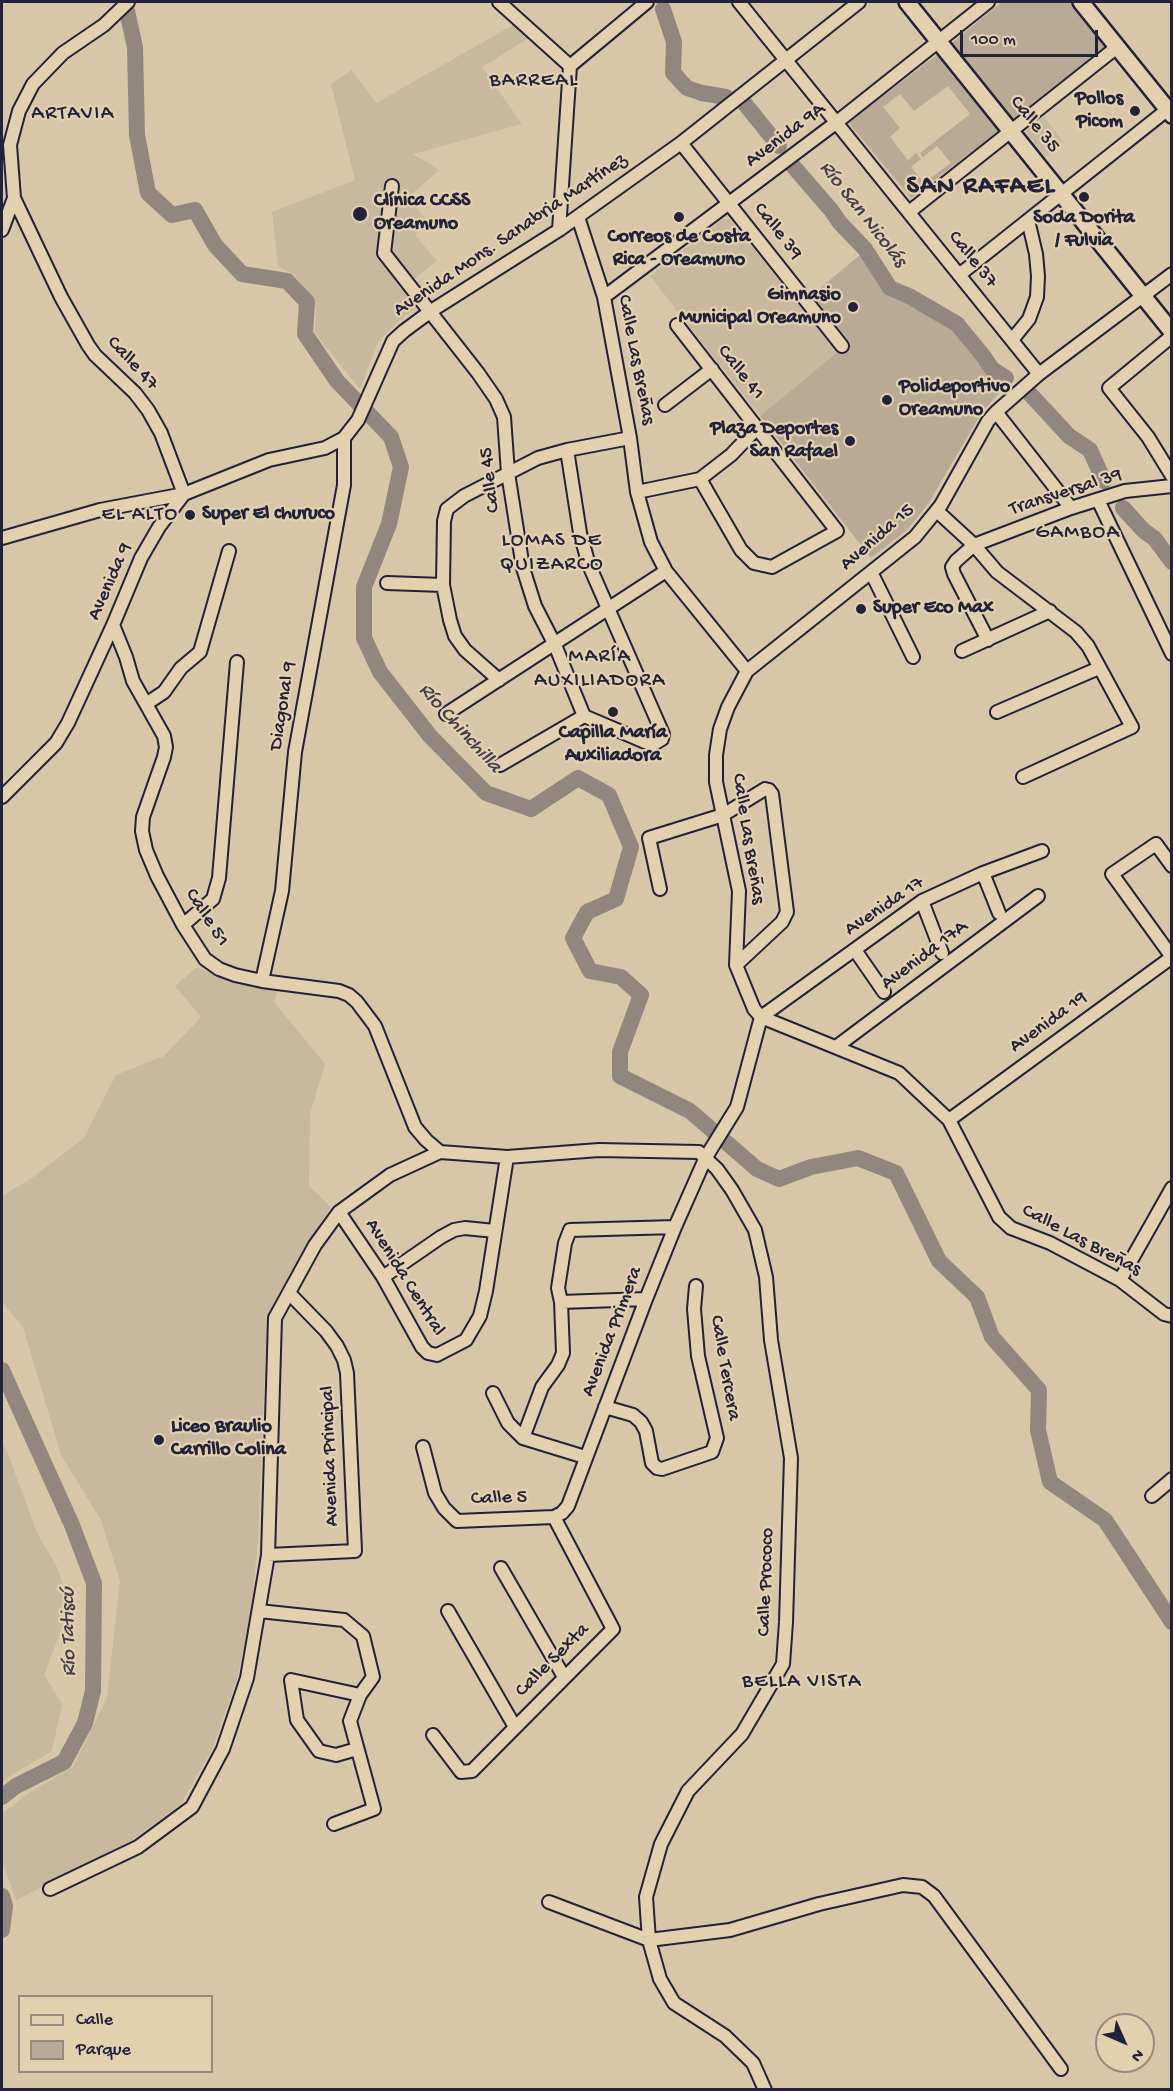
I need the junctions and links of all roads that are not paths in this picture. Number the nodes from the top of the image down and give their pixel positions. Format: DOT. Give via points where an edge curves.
graph roads {
  1 [pos="499,2"];
  2 [pos="647,2"];
  3 [pos="739,2"];
  4 [pos="859,2"];
  5 [pos="908,2"];
  6 [pos="988,2"];
  7 [pos="1081,2"];
  8 [pos="124,5"];
  9 [pos="939,41"];
  10 [pos="1117,47"];
  11 [pos="786,59"];
  12 [pos="570,66"];
  13 [pos="1170,110"];
  14 [pos="837,122"];
  15 [pos="1011,131"];
  16 [pos="681,143"];
  17 [pos="392,186"];
  18 [pos="1062,193"];
  19 [pos="14,198"];
  20 [pos="729,204"];
  21 [pos="909,212"];
  22 [pos="578,217"];
  23 [pos="1028,220"];
  24 [pos="2,230"];
  25 [pos="560,230"];
  26 [pos="1172,274"];
  27 [pos="959,275"];
  28 [pos="1143,296"];
  29 [pos="604,297"];
  30 [pos="431,311"];
  31 [pos="677,325"];
  32 [pos="1172,334"];
  33 [pos="1012,340"];
  34 [pos="842,346"];
  35 [pos="712,369"];
  36 [pos="1039,374"];
  37 [pos="665,405"];
  38 [pos="996,412"];
  39 [pos="757,428"];
  40 [pos="344,438"];
  41 [pos="630,438"];
  42 [pos="567,450"];
  43 [pos="508,472"];
  44 [pos="1172,476"];
  45 [pos="700,479"];
  46 [pos="1172,486"];
  47 [pos="637,492"];
  48 [pos="184,494"];
  49 [pos="1098,500"];
  50 [pos="1071,508"];
  51 [pos="937,511"];
  52 [pos="2,538"];
  53 [pos="974,545"];
  54 [pos="229,551"];
  55 [pos="666,571"];
  56 [pos="871,572"];
  57 [pos="387,583"];
  58 [pos="443,585"];
  59 [pos="610,609"];
  60 [pos="1050,612"];
  61 [pos="113,625"];
  62 [pos="988,640"];
  63 [pos="555,645"];
  64 [pos="962,651"];
  65 [pos="1172,654"];
  66 [pos="914,657"];
  67 [pos="237,662"];
  68 [pos="1099,668"];
  69 [pos="747,671"];
  70 [pos="499,680"];
  71 [pos="146,704"];
  72 [pos="997,712"];
  73 [pos="446,714"];
  74 [pos="584,716"];
  75 [pos="500,765"];
  76 [pos="1023,777"];
  77 [pos="2,797"];
  78 [pos="723,815"];
  79 [pos="1042,851"];
  80 [pos="1172,867"];
  81 [pos="984,873"];
  82 [pos="660,889"];
  83 [pos="1038,896"];
  84 [pos="922,901"];
  85 [pos="999,913"];
  86 [pos="183,925"];
  87 [pos="855,950"];
  88 [pos="942,952"];
  89 [pos="1172,957"];
  90 [pos="736,964"];
  91 [pos="262,981"];
  92 [pos="884,992"];
  93 [pos="761,1017"];
  94 [pos="836,1047"];
  95 [pos="949,1120"];
  96 [pos="440,1152"];
  97 [pos="507,1157"];
  98 [pos="706,1157"];
  99 [pos="1172,1188"];
  100 [pos="339,1212"];
  101 [pos="675,1227"];
  102 [pos="495,1231"];
  103 [pos="383,1277"];
  104 [pos="1120,1280"];
  105 [pos="696,1286"];
  106 [pos="289,1293"];
  107 [pos="646,1299"];
  108 [pos="561,1302"];
  109 [pos="1172,1316"];
  110 [pos="493,1393"];
  111 [pos="605,1407"];
  112 [pos="523,1438"];
  113 [pos="423,1447"];
  114 [pos="585,1457"];
  115 [pos="1172,1479"];
  116 [pos="1152,1496"];
  117 [pos="554,1517"];
  118 [pos="268,1555"];
  119 [pos="501,1568"];
  120 [pos="259,1611"];
  121 [pos="448,1611"];
  122 [pos="564,1677"];
  123 [pos="360,1695"];
  124 [pos="515,1727"];
  125 [pos="433,1735"];
  126 [pos="357,1749"];
  127 [pos="334,1824"];
  128 [pos="50,1889"];
  129 [pos="549,1902"];
  130 [pos="649,1940"];
  131 [pos="1062,2069"];
  132 [pos="765,2090"];
  1 -- 12 [label="street"];
  2 -- 12 [label="street"];
  3 -- 11 [label="street, Calle 37"];
  4 -- 11 [label="street, Avenida Mons. Sanabria Martínez"];
  5 -- 9 [label="main road, Calle 35"];
  6 -- 9 [label="street, Avenida 9A"];
  7 -- 10 [label="main road"];
  8 -- 19 [label="street" via="104,25 63,53 33,84 19,111 10,145"];
  9 -- 14 [label="street, Avenida 9A"];
  9 -- 15 [label="main road, Calle 35"];
  10 -- 13 [label="main road"];
  10 -- 15 [label="street"];
  11 -- 14 [label="street, Calle 37"];
  11 -- 16 [label="street, Avenida Mons. Sanabria Martínez"];
  12 -- 25 [label="street"];
  13 -- 18 [label="street"];
  14 -- 20 [label="street, Avenida 9A"];
  14 -- 21 [label="street, Calle 37"];
  15 -- 18 [label="main road, Calle 35"];
  15 -- 21 [label="street"];
  16 -- 20 [label="street, Calle 39"];
  16 -- 22 [label="street, Avenida Mons. Sanabria Martínez"];
  17 -- 30 [label="street, Calle 45" via="384,253"];
  18 -- 23 [label="street"];
  18 -- 28 [label="main road, Calle 35"];
  19 -- 24 [label="street"];
  19 -- 48 [label="street, Calle 47" via="88,345 148,410"];
  20 -- 29 [label="street, Avenida 9A"];
  20 -- 34 [label="street, Calle 39"];
  21 -- 27 [label="street, Calle 37"];
  22 -- 25 [label="street, Avenida Mons. Sanabria Martínez"];
  22 -- 29 [label="street, Calle Las Breñas"];
  23 -- 27 [label="street"];
  23 -- 33 [label="street" via="1036,254 1037,297 1029,320"];
  25 -- 30 [label="street, Avenida Mons. Sanabria Martínez"];
  26 -- 28 [label="street, Avenida 15"];
  27 -- 33 [label="street, Calle 37"];
  28 -- 32 [label="main road, Calle 35"];
  28 -- 36 [label="street, Avenida 15"];
  29 -- 41 [label="street, Calle Las Breñas"];
  30 -- 40 [label="street, Avenida Mons. Sanabria Martínez" via="393,341 358,420"];
  30 -- 43 [label="street, Calle 45" via="496,399 504,417"];
  31 -- 35 [label="street, Calle 41"];
  32 -- 44 [label="street" via="1109,388 1148,437"];
  33 -- 36 [label="street, Calle 37"];
  35 -- 37 [label="street"];
  35 -- 39 [label="street, Calle 41"];
  36 -- 38 [label="street, Avenida 15"];
  38 -- 50 [label="street"];
  38 -- 51 [label="street, Avenida 15"];
  39 -- 45 [label="street"];
  39 -- 45 [label="street, Calle 41" via="837,531 772,567 754,563 741,550"];
  40 -- 48 [label="street" via="325,448 269,460"];
  40 -- 91 [label="street, Diagonal 9" via="344,485 295,752 282,891"];
  41 -- 42 [label="street"];
  41 -- 47 [label="street, Calle Las Breñas"];
  42 -- 43 [label="street"];
  42 -- 59 [label="street" via="580,533 589,565"];
  43 -- 58 [label="street" via="447,509"];
  43 -- 63 [label="street, Calle 45" via="522,568 535,606"];
  45 -- 47 [label="street"];
  46 -- 49 [label="street, Transversal 39" via="1125,491"];
  47 -- 55 [label="street, Calle Las Breñas" via="651,542"];
  48 -- 52 [label="street" via="100,510"];
  48 -- 61 [label="street, Avenida 9" via="141,558"];
  49 -- 50 [label="street, Transversal 39"];
  49 -- 65 [label="street"];
  50 -- 53 [label="street, Transversal 39"];
  51 -- 53 [label="street"];
  51 -- 56 [label="street, Avenida 15" via="915,537"];
  53 -- 60 [label="street" via="998,572"];
  53 -- 62 [label="street" via="952,567"];
  54 -- 71 [label="street" via="200,652 181,668 164,692"];
  55 -- 59 [label="street"];
  55 -- 69 [label="street, Calle Las Breñas"];
  56 -- 66 [label="street"];
  56 -- 69 [label="street, Avenida 15"];
  57 -- 58 [label="street"];
  58 -- 70 [label="street" via="455,636"];
  59 -- 63 [label="street"];
  59 -- 74 [label="street" via="663,734 652,745"];
  60 -- 62 [label="street"];
  60 -- 68 [label="street" via="1076,632"];
  61 -- 71 [label="street, Calle 51" via="133,681"];
  61 -- 77 [label="street, Avenida 9" via="56,743"];
  62 -- 64 [label="street"];
  63 -- 70 [label="street"];
  63 -- 74 [label="street, Calle 45"];
  67 -- 86 [label="street" via="219,878 213,899"];
  68 -- 72 [label="street"];
  68 -- 76 [label="street" via="1132,727"];
  69 -- 78 [label="street, Calle Las Breñas" via="720,729 716,782"];
  70 -- 73 [label="street"];
  71 -- 86 [label="street, Calle 51" via="166,747 142,831 157,876"];
  74 -- 75 [label="street"];
  78 -- 82 [label="street" via="650,838"];
  78 -- 90 [label="street, Calle Las Breñas" via="739,891"];
  78 -- 90 [label="street" via="765,789 772,794 786,912 782,922"];
  79 -- 81 [label="street, Avenida 17"];
  80 -- 89 [label="street" via="1156,844 1112,874"];
  81 -- 84 [label="street, Avenida 17"];
  81 -- 85 [label="street"];
  83 -- 94 [label="street, Avenida 17A"];
  84 -- 87 [label="street, Avenida 17"];
  84 -- 88 [label="street"];
  86 -- 91 [label="street, Calle 51" via="205,959 219,969"];
  87 -- 92 [label="street"];
  87 -- 93 [label="street, Avenida 17"];
  89 -- 95 [label="street, Avenida 19"];
  90 -- 93 [label="street, Calle Las Breñas" via="749,1001"];
  91 -- 96 [label="street, Calle 51" via="339,991 357,1002 375,1026 415,1127"];
  93 -- 94 [label="street, Calle Las Breñas"];
  93 -- 98 [label="street" via="740,1099"];
  94 -- 95 [label="street, Calle Las Breñas" via="899,1073"];
  95 -- 104 [label="street, Calle Las Breñas" via="999,1217 1011,1228 1050,1243"];
  96 -- 97 [label="street"];
  96 -- 100 [label="street" via="390,1175"];
  97 -- 98 [label="street" via="644,1150 699,1152"];
  97 -- 102 [label="street, Avenida Central"];
  98 -- 101 [label="street, Avenida Primera"];
  98 -- 130 [label="street, Calle Prococo" via="732,1190 755,1230 766,1277 771,1340 791,1458 783,1664 742,1734 688,1791 666,1836 646,1897"];
  99 -- 104 [label="street"];
  100 -- 103 [label="street, Avenida Central"];
  100 -- 106 [label="street" via="315,1245"];
  101 -- 107 [label="street, Avenida Primera"];
  101 -- 108 [label="street" via="570,1230 558,1288"];
  102 -- 103 [label="street" via="454,1230"];
  102 -- 103 [label="street, Avenida Central" via="480,1316 466,1340 450,1349 437,1354 422,1347"];
  104 -- 109 [label="street, Calle Las Breñas"];
  105 -- 111 [label="street, Calle Tercera" via="698,1356 717,1438 712,1452 657,1468 652,1463 641,1422 633,1415"];
  106 -- 118 [label="street" via="275,1318"];
  106 -- 118 [label="street, Avenida Principal" via="326,1331 346,1367 355,1551"];
  107 -- 108 [label="street"];
  107 -- 111 [label="street, Avenida Primera"];
  108 -- 112 [label="street" via="563,1353 542,1387"];
  110 -- 112 [label="street" via="508,1423"];
  111 -- 114 [label="street, Avenida Primera"];
  112 -- 114 [label="street"];
  113 -- 117 [label="street, Calle 5" via="435,1493 457,1521"];
  114 -- 117 [label="street, Avenida Primera" via="568,1506"];
  115 -- 116 [label="street"];
  117 -- 122 [label="street, Calle Sexta" via="613,1629"];
  118 -- 120 [label="street"];
  119 -- 122 [label="street"];
  120 -- 123 [label="street" via="344,1620 363,1636 373,1677"];
  120 -- 128 [label="street" via="244,1689 223,1749 192,1807 138,1847"];
  121 -- 124 [label="street"];
  122 -- 124 [label="street, Calle Sexta"];
  123 -- 126 [label="street" via="350,1721"];
  123 -- 126 [label="street" via="291,1680 297,1720 319,1751 336,1755"];
  124 -- 125 [label="street, Calle Sexta" via="472,1771 466,1772 461,1772"];
  126 -- 127 [label="street" via="374,1809"];
  129 -- 130 [label="street"];
  130 -- 131 [label="street" via="730,1930 903,1885 922,1887 934,1896"];
  130 -- 132 [label="street, Calle Prococo" via="660,1979 674,2003 725,2036 753,2063"];
}
